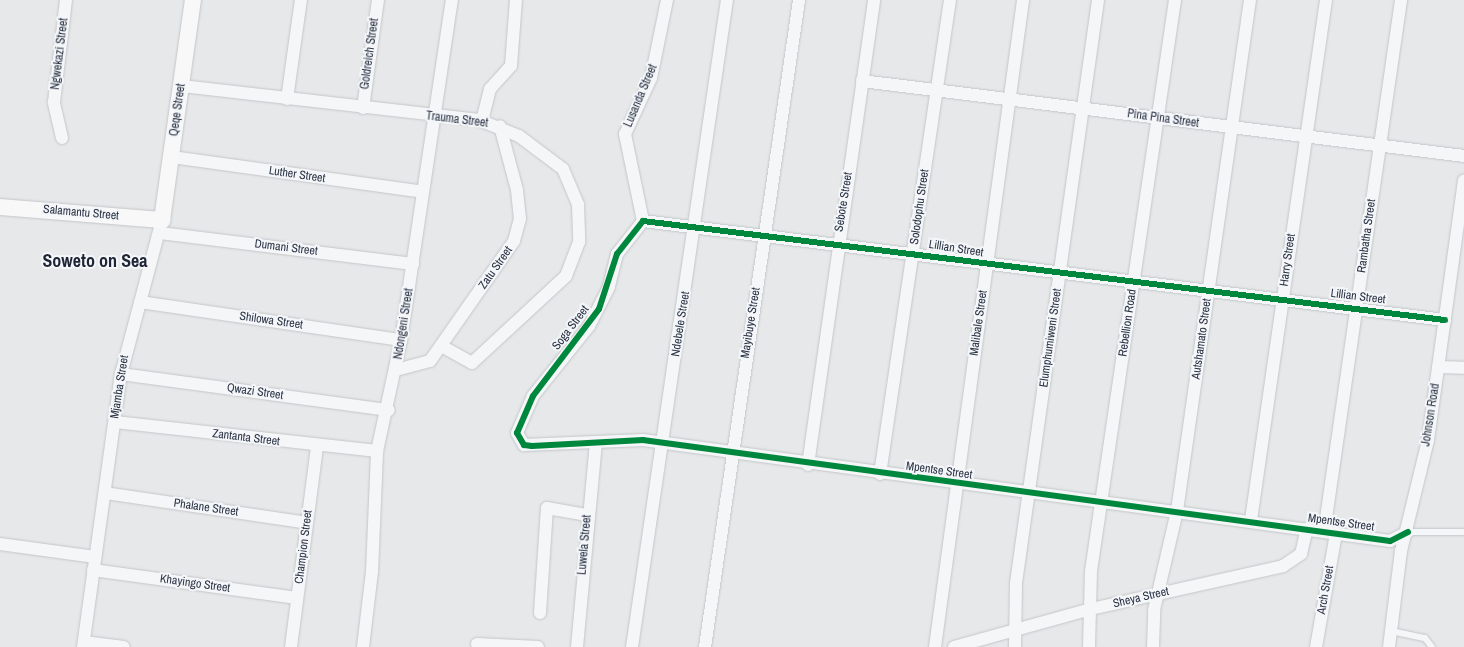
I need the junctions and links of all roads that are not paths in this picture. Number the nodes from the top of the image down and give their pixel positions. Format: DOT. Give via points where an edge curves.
graph roads {
  1 [pos="66,0"];
  2 [pos="193,0"];
  3 [pos="301,0"];
  4 [pos="378,0"];
  5 [pos="452,0"];
  6 [pos="516,0"];
  7 [pos="667,0"];
  8 [pos="727,0"];
  9 [pos="800,0"];
  10 [pos="874,0"];
  11 [pos="950,0"];
  12 [pos="1023,0"];
  13 [pos="1098,0"];
  14 [pos="1175,0"];
  15 [pos="1250,0"];
  16 [pos="1326,0"];
  17 [pos="1401,0"];
  18 [pos="862,81"];
  19 [pos="182,86"];
  20 [pos="938,87"];
  21 [pos="1010,97"];
  22 [pos="287,99"];
  23 [pos="1083,107"];
  24 [pos="363,108"];
  25 [pos="434,117"];
  26 [pos="1158,119"];
  27 [pos="482,121"];
  28 [pos="500,126"];
  29 [pos="1232,128"];
  30 [pos="1306,136"];
  31 [pos="62,138"];
  32 [pos="1380,143"];
  33 [pos="1464,156"];
  34 [pos="172,157"];
  35 [pos="1464,180"];
  36 [pos="423,192"];
  37 [pos="0,207"];
  38 [pos="643,221"];
  39 [pos="161,226"];
  40 [pos="696,226"];
  41 [pos="1461,227"];
  42 [pos="764,235"];
  43 [pos="837,244"];
  44 [pos="913,254"];
  45 [pos="413,264"];
  46 [pos="987,266"];
  47 [pos="1060,276"];
  48 [pos="1133,284"];
  49 [pos="1209,292"];
  50 [pos="1283,299"];
  51 [pos="140,302"];
  52 [pos="1357,308"];
  53 [pos="1445,320"];
  54 [pos="401,340"];
  55 [pos="441,346"];
  56 [pos="1438,366"];
  57 [pos="1464,368"];
  58 [pos="396,370"];
  59 [pos="121,374"];
  60 [pos="389,410"];
  61 [pos="115,422"];
  62 [pos="596,442"];
  63 [pos="662,442"];
  64 [pos="524,445"];
  65 [pos="317,447"];
  66 [pos="377,451"];
  67 [pos="731,453"];
  68 [pos="808,465"];
  69 [pos="880,474"];
  70 [pos="956,484"];
  71 [pos="105,493"];
  72 [pos="1029,496"];
  73 [pos="1103,502"];
  74 [pos="1177,511"];
  75 [pos="587,515"];
  76 [pos="1251,520"];
  77 [pos="307,523"];
  78 [pos="1307,530"];
  79 [pos="1330,532"];
  80 [pos="1408,532"];
  81 [pos="1464,532"];
  82 [pos="0,544"];
  83 [pos="95,557"];
  84 [pos="93,570"];
  85 [pos="1161,594"];
  86 [pos="297,598"];
  87 [pos="1091,609"];
  88 [pos="540,613"];
  89 [pos="1013,629"];
  90 [pos="1391,631"];
  91 [pos="84,644"];
  92 [pos="477,644"];
  93 [pos="124,647"];
  94 [pos="291,647"];
  95 [pos="363,647"];
  96 [pos="538,647"];
  97 [pos="577,647"];
  98 [pos="632,647"];
  99 [pos="705,647"];
  100 [pos="935,647"];
  101 [pos="954,647"];
  102 [pos="1014,647"];
  103 [pos="1089,647"];
  104 [pos="1153,647"];
  105 [pos="1316,647"];
  106 [pos="1389,647"];
  107 [pos="1432,647"];
  1 -- 31 [label="street, Ngwekazi Street" via="54,102"];
  2 -- 19 [label="street, Qeqe Street"];
  3 -- 22 [label="street"];
  4 -- 24 [label="street, Goldreich Street"];
  5 -- 25 [label="street, Ndongeni Street"];
  6 -- 27 [label="street" via="511,66 490,89"];
  7 -- 38 [label="street, Lusanda Street" via="651,78 625,134"];
  8 -- 40 [label="street, Ndebele Street"];
  9 -- 42 [label="street, Mayibuye Street"];
  10 -- 18 [label="street, Sebote Street"];
  11 -- 20 [label="street, Solodophu Street"];
  12 -- 21 [label="street, Malibale Street"];
  13 -- 23 [label="street, Elumphumiweni Street"];
  14 -- 26 [label="street, Rebellion Road"];
  15 -- 29 [label="street, Autshamato Street"];
  16 -- 30 [label="street, Harry Street"];
  17 -- 32 [label="street, Rambatha Street"];
  18 -- 20 [label="street, Pina Pina Street"];
  18 -- 43 [label="street, Sebote Street"];
  19 -- 22 [label="street, Trauma Street"];
  19 -- 34 [label="street, Qeqe Street"];
  20 -- 21 [label="street, Pina Pina Street"];
  20 -- 44 [label="street, Solodophu Street"];
  21 -- 23 [label="street, Pina Pina Street"];
  21 -- 46 [label="street, Malibale Street"];
  22 -- 24 [label="street, Trauma Street"];
  23 -- 26 [label="street, Pina Pina Street"];
  23 -- 47 [label="street, Elumphumiweni Street"];
  24 -- 25 [label="street, Trauma Street"];
  25 -- 27 [label="street, Trauma Street"];
  25 -- 36 [label="street, Ndongeni Street"];
  26 -- 29 [label="street, Pina Pina Street"];
  26 -- 48 [label="street, Rebellion Road"];
  27 -- 28 [label="street, Trauma Street"];
  28 -- 55 [label="street, Zatu Street" via="518,190 518,232"];
  28 -- 55 [label="street, Trauma Street" via="554,159 570,179 578,205 576,256 559,284 476,361 465,362"];
  29 -- 30 [label="street, Pina Pina Street"];
  29 -- 49 [label="street, Autshamato Street"];
  30 -- 32 [label="street, Pina Pina Street"];
  30 -- 50 [label="street, Harry Street"];
  32 -- 33 [label="street, Pina Pina Street"];
  32 -- 52 [label="street, Rambatha Street"];
  34 -- 36 [label="street, Luther Street"];
  34 -- 39 [label="street, Qeqe Street"];
  35 -- 41 [label="street, Johnson Road"];
  36 -- 45 [label="street, Ndongeni Street"];
  37 -- 39 [label="street, Salamantu Street"];
  38 -- 40 [label="street, Lillian Street"];
  38 -- 64 [label="street, Soga Street" via="617,254 609,287 589,326 533,396 517,433"];
  39 -- 45 [label="street, Dumani Street"];
  39 -- 51 [label="street, Mjamba Street"];
  40 -- 42 [label="street, Lillian Street"];
  40 -- 63 [label="street, Ndebele Street"];
  41 -- 53 [label="street, Johnson Road"];
  42 -- 43 [label="street, Lillian Street"];
  42 -- 67 [label="street, Mayibuye Street"];
  43 -- 44 [label="street, Lillian Street"];
  43 -- 68 [label="street, Sebote Street"];
  44 -- 46 [label="street, Lillian Street"];
  44 -- 69 [label="street, Solodophu Street"];
  45 -- 54 [label="street, Ndongeni Street"];
  46 -- 47 [label="street, Lillian Street"];
  46 -- 70 [label="street, Malibale Street"];
  47 -- 48 [label="street, Lillian Street"];
  47 -- 72 [label="street, Elumphumiweni Street"];
  48 -- 49 [label="street, Lillian Street"];
  48 -- 73 [label="street, Rebellion Road"];
  49 -- 50 [label="street, Lillian Street"];
  49 -- 74 [label="street, Autshamato Street"];
  50 -- 52 [label="street, Lillian Street"];
  50 -- 76 [label="street, Harry Street"];
  51 -- 54 [label="street, Shilowa Street"];
  51 -- 59 [label="street, Mjamba Street"];
  52 -- 53 [label="street, Lillian Street"];
  52 -- 79 [label="street, Rambatha Street"];
  53 -- 56 [label="street, Johnson Road"];
  54 -- 58 [label="street, Ndongeni Street"];
  55 -- 58 [label="street, Zatu Street" via="424,365"];
  56 -- 57 [label="street"];
  56 -- 80 [label="street, Johnson Road"];
  58 -- 60 [label="street, Ndongeni Street"];
  59 -- 60 [label="street, Qwazi Street"];
  59 -- 61 [label="street, Mjamba Street"];
  60 -- 66 [label="street, Ndongeni Street"];
  61 -- 65 [label="street, Zantanta Street"];
  61 -- 71 [label="street, Mjamba Street"];
  62 -- 63 [label="street, Mpentse Street"];
  62 -- 64 [label="street, Mpentse Street"];
  62 -- 75 [label="street, Luwela Street"];
  63 -- 67 [label="street, Mpentse Street"];
  63 -- 98 [label="street, Ndebele Street"];
  65 -- 66 [label="street, Zantanta Street"];
  65 -- 77 [label="street, Champion Street"];
  66 -- 95 [label="street, Ndongeni Street" via="372,572"];
  67 -- 68 [label="street, Mpentse Street"];
  67 -- 99 [label="street, Mayibuye Street"];
  68 -- 69 [label="street, Mpentse Street"];
  69 -- 70 [label="street, Mpentse Street"];
  70 -- 72 [label="street, Mpentse Street"];
  70 -- 100 [label="street, Malibale Street"];
  71 -- 77 [label="street, Phalane Street"];
  71 -- 83 [label="street, Mjamba Street"];
  72 -- 73 [label="street, Mpentse Street"];
  72 -- 89 [label="street, Elumphumiweni Street"];
  73 -- 74 [label="street, Mpentse Street"];
  73 -- 87 [label="street, Rebellion Road" via="1090,580"];
  74 -- 76 [label="street, Mpentse Street"];
  74 -- 85 [label="street, Autshamato Street"];
  75 -- 88 [label="street" via="547,508"];
  75 -- 97 [label="street, Luwela Street"];
  76 -- 78 [label="street, Mpentse Street"];
  77 -- 86 [label="street, Champion Street"];
  78 -- 79 [label="street, Mpentse Street"];
  78 -- 85 [label="street, Sheya Street" via="1304,548 1290,563"];
  79 -- 80 [label="street, Mpentse Street" via="1390,541"];
  79 -- 105 [label="street, Arch Street"];
  80 -- 81 [label="lane"];
  80 -- 90 [label="street, Johnson Road" via="1401,551"];
  82 -- 83 [label="street"];
  83 -- 84 [label="street, Mjamba Street"];
  84 -- 86 [label="street, Khayingo Street"];
  84 -- 91 [label="street, Mjamba Street"];
  85 -- 87 [label="street, Sheya Street"];
  85 -- 104 [label="street, Autshamato Street" via="1154,610"];
  86 -- 94 [label="street, Champion Street"];
  87 -- 89 [label="street, Sheya Street"];
  87 -- 103 [label="street, Rebellion Road"];
  89 -- 101 [label="street, Sheya Street"];
  89 -- 102 [label="street, Elumphumiweni Street"];
  90 -- 106 [label="street, Johnson Road"];
  90 -- 107 [label="lane" via="1425,638"];
  91 -- 93 [label="street"];
  92 -- 96 [label="street"];
}
